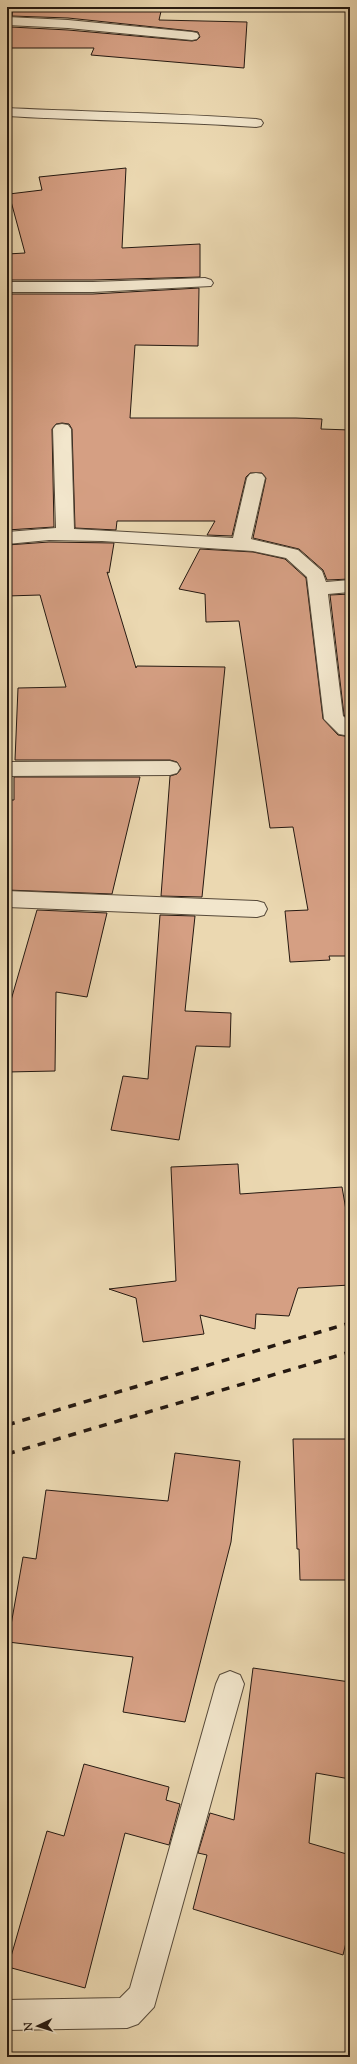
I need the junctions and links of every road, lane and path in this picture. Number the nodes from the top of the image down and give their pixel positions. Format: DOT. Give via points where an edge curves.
graph roads {
  1 [pos="7,21"];
  2 [pos="192,36"];
  3 [pos="7,112"];
  4 [pos="256,122"];
  5 [pos="205,283"];
  6 [pos="7,287"];
  7 [pos="62,429"];
  8 [pos="256,478"];
  9 [pos="64,534"];
  10 [pos="7,538"];
  11 [pos="241,544"];
  12 [pos="350,586"];
  13 [pos="319,590"];
  14 [pos="350,729"];
  15 [pos="170,768"];
  16 [pos="7,769"];
  17 [pos="7,898"];
  18 [pos="256,909"];
  19 [pos="230,1684"];
  20 [pos="7,2015"];
  1 -- 2 [label="street"];
  3 -- 4 [label="street" via="94,118"];
  5 -- 6 [label="street"];
  7 -- 9 [label="street"];
  8 -- 11 [label="street"];
  9 -- 10 [label="street"];
  9 -- 11 [label="street"];
  11 -- 13 [label="street" via="292,554 316,576"];
  12 -- 13 [label="street"];
  13 -- 14 [label="street" via="334,719 346,729"];
  15 -- 16 [label="street"];
  17 -- 18 [label="street" via="178,908"];
  19 -- 20 [label="street" via="143,1996 127,2013"];
}
